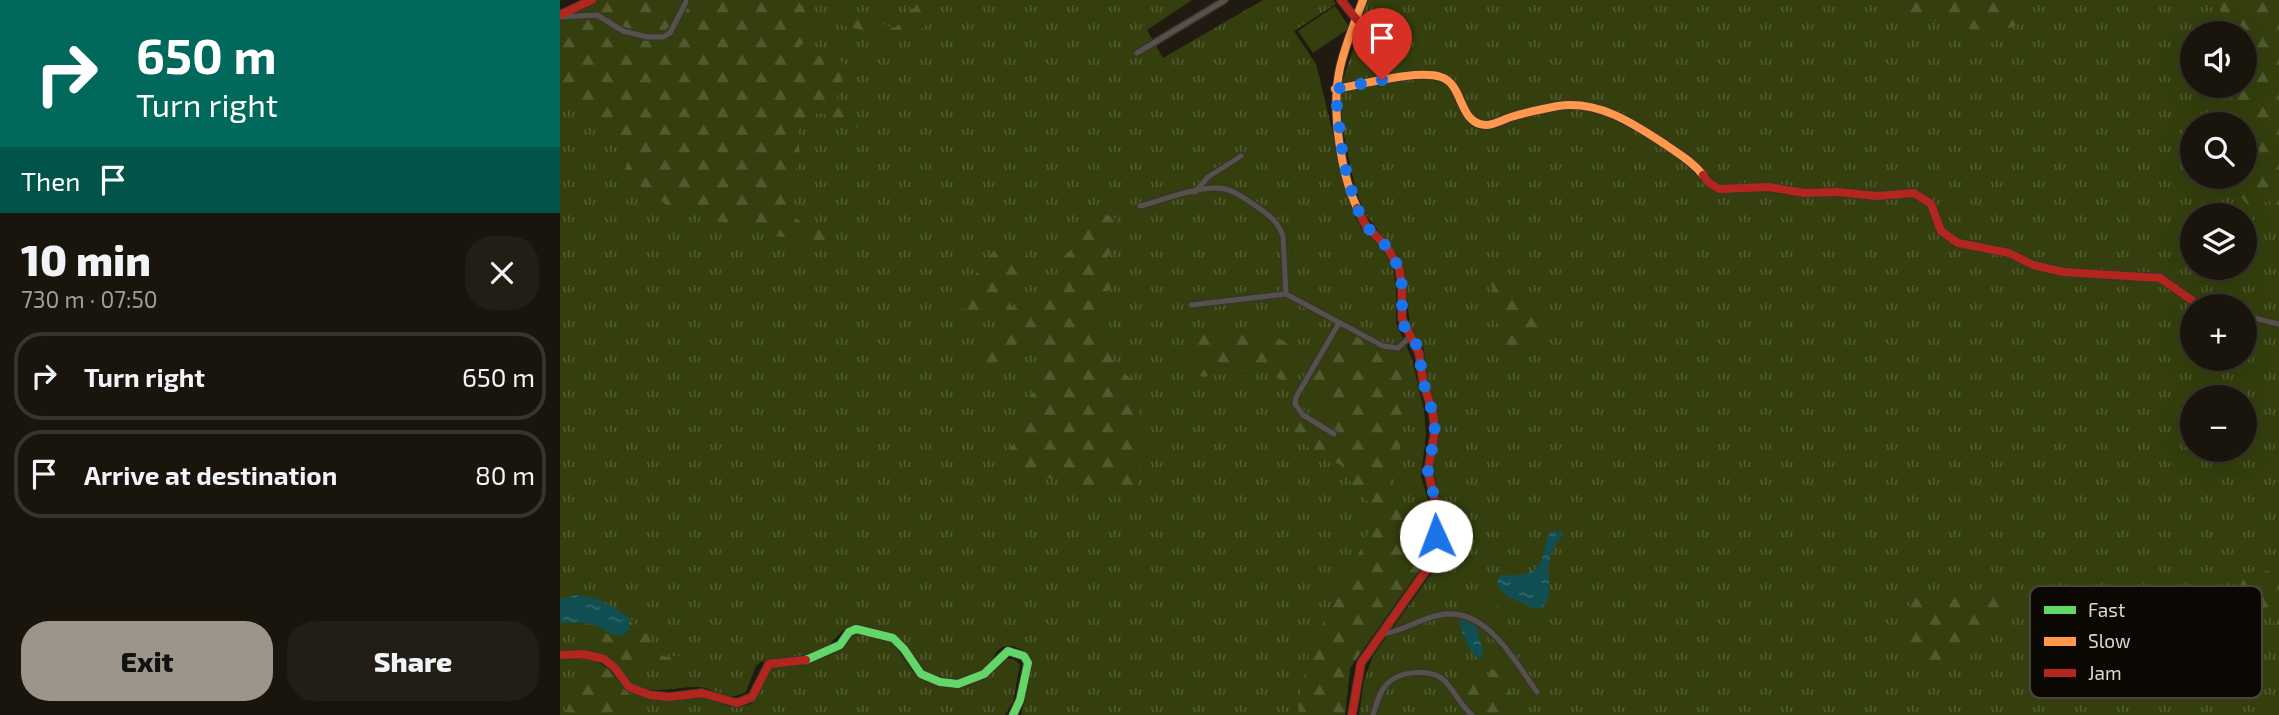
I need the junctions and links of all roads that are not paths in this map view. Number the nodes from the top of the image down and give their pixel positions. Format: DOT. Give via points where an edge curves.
graph roads {
  1 [pos="592,0"];
  2 [pos="1225,0"];
  3 [pos="1341,0"];
  4 [pos="1363,0"];
  5 [pos="686,2"];
  6 [pos="560,16"];
  7 [pos="1357,20"];
  8 [pos="1136,53"];
  9 [pos="1335,89"];
  10 [pos="1241,156"];
  11 [pos="1195,192"];
  12 [pos="1140,206"];
  13 [pos="1286,294"];
  14 [pos="2182,294"];
  15 [pos="1191,305"];
  16 [pos="2257,319"];
  17 [pos="1339,323"];
  18 [pos="2279,324"];
  19 [pos="1410,337"];
  20 [pos="1334,434"];
  21 [pos="1380,635"];
  22 [pos="560,655"];
  23 [pos="1537,692"];
  24 [pos="1013,715"];
  25 [pos="1352,715"];
  26 [pos="1373,715"];
  27 [pos="1472,715"];
  1 -- 6 [label="street"];
  2 -- 8 [label="street"];
  3 -- 7 [label="street"];
  4 -- 7 [label="street"];
  5 -- 6 [label="street" via="670,33 658,38 623,31 594,14"];
  7 -- 9 [label="street"];
  9 -- 14 [label="street" via="1417,75 1442,77 1452,85 1467,115 1487,125 1560,106 1606,111 1678,152 1719,189 1913,193 1931,204 1941,231 1958,243 2009,253 2063,272 2160,278"];
  9 -- 19 [label="street" via="1343,159 1355,204 1399,268 1402,319"];
  10 -- 11 [label="street" via="1208,177"];
  11 -- 12 [label="street"];
  11 -- 13 [label="street" via="1229,190 1276,220 1283,236"];
  13 -- 15 [label="street"];
  13 -- 17 [label="street"];
  16 -- 18 [label="street"];
  17 -- 19 [label="street" via="1389,348 1398,348"];
  17 -- 20 [label="street" via="1295,404 1303,415"];
  19 -- 21 [label="street" via="1419,353 1435,424 1428,471 1438,524 1429,564"];
  21 -- 23 [label="street" via="1438,615 1469,616 1499,641"];
  21 -- 25 [label="street" via="1359,667"];
  22 -- 24 [label="street" via="589,654 609,661 635,691 669,697 707,694 732,703 753,696 769,664 808,660 828,652 852,630 893,638 921,674 957,685 968,683 993,667 1004,653 1013,651 1027,660"];
  26 -- 27 [label="street" via="1387,684 1423,673 1442,679"];
}
